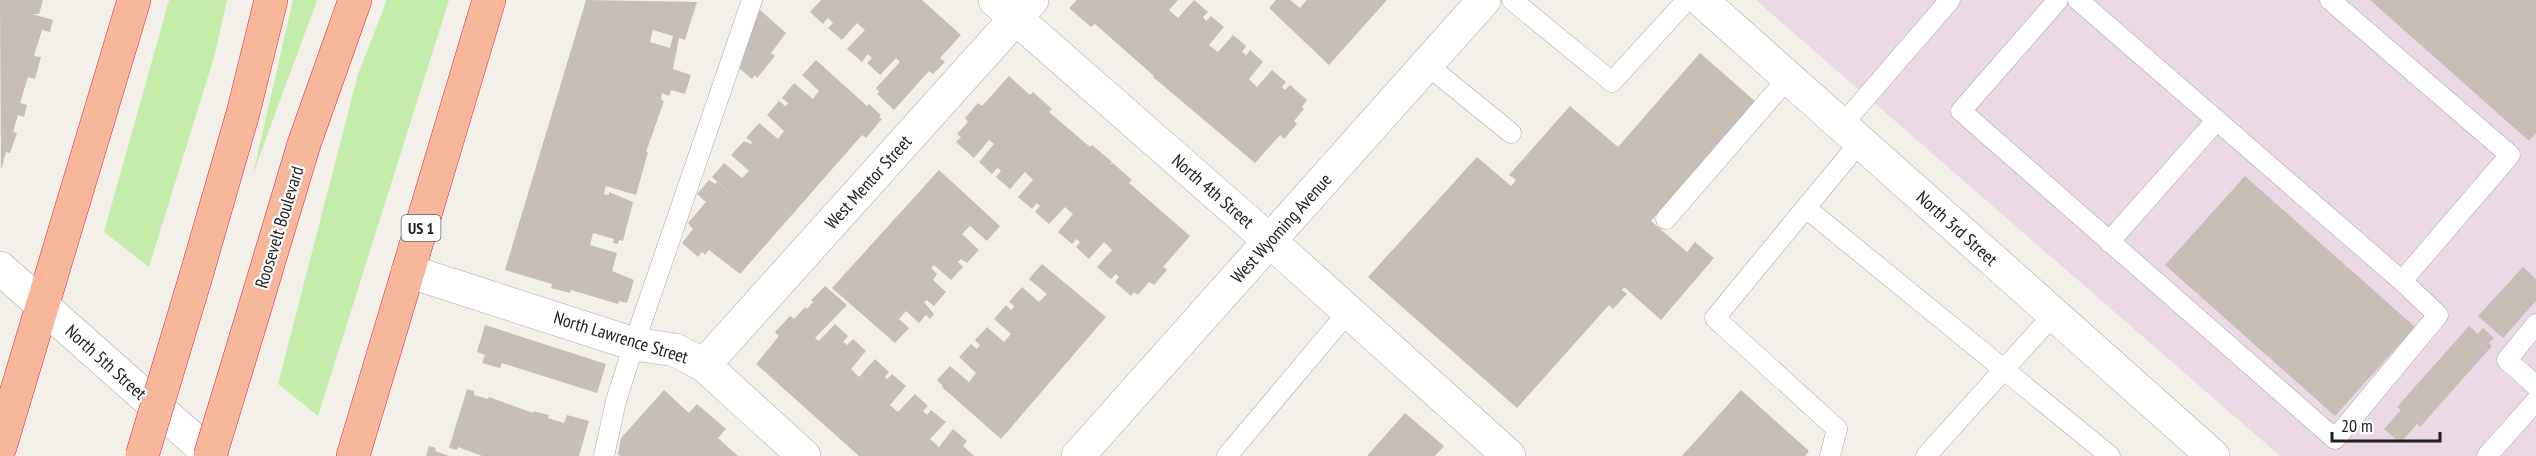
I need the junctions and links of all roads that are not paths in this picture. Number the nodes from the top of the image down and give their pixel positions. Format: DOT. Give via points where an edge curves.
graph roads {
  1 [pos="135,0"];
  2 [pos="271,0"];
  3 [pos="355,0"];
  4 [pos="489,0"];
  5 [pos="752,0"];
  6 [pos="1484,0"];
  7 [pos="1512,0"];
  8 [pos="1687,0"];
  9 [pos="1701,0"];
  10 [pos="1950,0"];
  11 [pos="2058,0"];
  12 [pos="2078,0"];
  13 [pos="2330,0"];
  14 [pos="1014,6"];
  15 [pos="1426,64"];
  16 [pos="1788,78"];
  17 [pos="2217,120"];
  18 [pos="1511,133"];
  19 [pos="1851,134"];
  20 [pos="1806,208"];
  21 [pos="1666,219"];
  22 [pos="1270,241"];
  23 [pos="2109,242"];
  24 [pos="0,268"];
  25 [pos="408,271"];
  26 [pos="2402,280"];
  27 [pos="43,306"];
  28 [pos="1348,312"];
  29 [pos="2054,314"];
  30 [pos="2536,324"];
  31 [pos="634,344"];
  32 [pos="704,365"];
  33 [pos="2002,369"];
  34 [pos="2536,386"];
  35 [pos="2536,401"];
  36 [pos="7,402"];
  37 [pos="0,447"];
  38 [pos="142,456"];
  39 [pos="211,456"];
  40 [pos="353,456"];
  41 [pos="604,456"];
  42 [pos="804,456"];
  43 [pos="1078,456"];
  44 [pos="1227,456"];
  45 [pos="1509,456"];
  46 [pos="1830,456"];
  47 [pos="1926,456"];
  48 [pos="2110,456"];
  49 [pos="2213,456"];
  50 [pos="2487,456"];
  1 -- 27 [label="highway"];
  2 -- 38 [label="highway, bridge" via="243,113"];
  3 -- 39 [label="highway, Roosevelt Boulevard, bridge" via="304,144"];
  4 -- 25 [label="highway, US 1"];
  5 -- 31 [label="lane"];
  6 -- 15 [label="street, West Wyoming Avenue"];
  7 -- 8 [label="lane" via="1612,82"];
  9 -- 16 [label="street, North 3rd Street"];
  10 -- 19 [label="lane"];
  11 -- 23 [label="lane" via="1961,111"];
  12 -- 17 [label="lane"];
  13 -- 26 [label="lane" via="2510,155"];
  14 -- 22 [label="street, North 4th Street"];
  14 -- 32 [label="street, West Mentor Street"];
  15 -- 18 [label="lane"];
  15 -- 22 [label="street, West Wyoming Avenue"];
  16 -- 19 [label="street, North 3rd Street"];
  16 -- 21 [label="lane"];
  17 -- 23 [label="lane"];
  17 -- 26 [label="lane"];
  19 -- 20 [label="lane"];
  19 -- 29 [label="street, North 3rd Street"];
  20 -- 33 [label="lane"];
  20 -- 46 [label="lane" via="1716,318 1837,429"];
  22 -- 28 [label="street, North 4th Street"];
  22 -- 43 [label="street, West Wyoming Avenue"];
  23 -- 26 [label="lane" via="2334,439 2438,315"];
  24 -- 27 [label="street, North 5th Street"];
  25 -- 31 [label="street, North Lawrence Street"];
  25 -- 40 [label="highway, US 1"];
  27 -- 36 [label="highway"];
  27 -- 39 [label="street, North 5th Street"];
  28 -- 44 [label="lane"];
  28 -- 45 [label="street, North 4th Street"];
  29 -- 33 [label="lane"];
  29 -- 49 [label="street, North 3rd Street"];
  30 -- 34 [label="lane" via="2507,360"];
  31 -- 32 [label="street, North Lawrence Street" via="675,350"];
  31 -- 41 [label="lane"];
  32 -- 42 [label="street, North Lawrence Street"];
  33 -- 47 [label="lane"];
  33 -- 48 [label="lane"];
  35 -- 50 [label="lane"];
  36 -- 37 [label="highway"];
}
